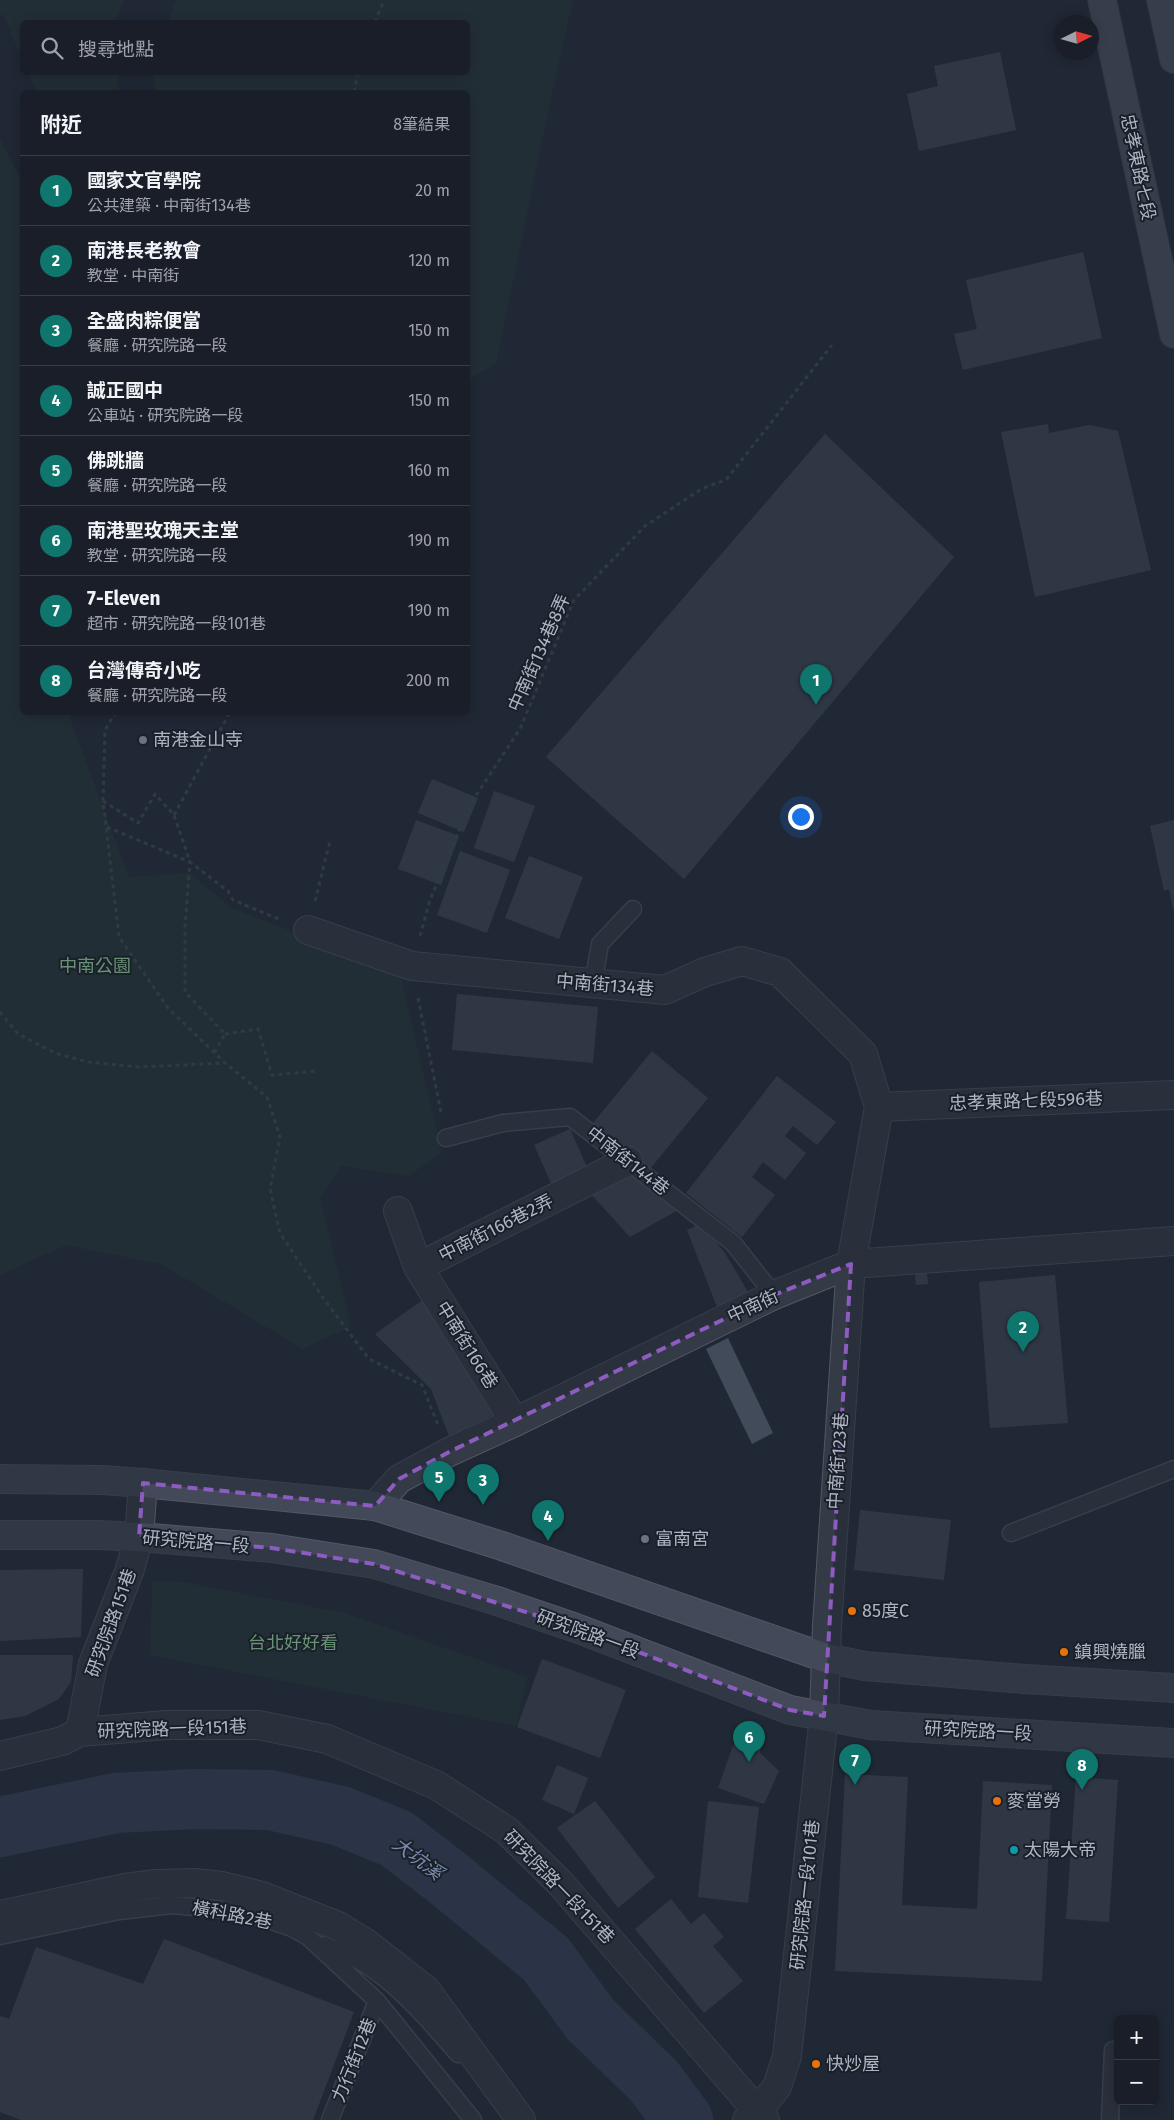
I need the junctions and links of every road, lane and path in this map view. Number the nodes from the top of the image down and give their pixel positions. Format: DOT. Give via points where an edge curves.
graph roads {
  1 [pos="384,0"];
  2 [pos="1102,0"];
  3 [pos="1161,0"];
  4 [pos="376,20"];
  5 [pos="1174,59"];
  6 [pos="357,75"];
  7 [pos="354,90"];
  8 [pos="1174,334"];
  9 [pos="832,345"];
  10 [pos="114,715"];
  11 [pos="228,715"];
  12 [pos="103,801"];
  13 [pos="174,815"];
  14 [pos="106,827"];
  15 [pos="330,841"];
  16 [pos="190,862"];
  17 [pos="633,910"];
  18 [pos="308,930"];
  19 [pos="412,966"];
  20 [pos="592,984"];
  21 [pos="0,1012"];
  22 [pos="225,1034"];
  23 [pos="214,1053"];
  24 [pos="225,1063"];
  25 [pos="316,1071"];
  26 [pos="1174,1095"];
  27 [pos="879,1107"];
  28 [pos="446,1138"];
  29 [pos="628,1161"];
  30 [pos="398,1211"];
  31 [pos="1174,1241"];
  32 [pos="851,1264"];
  33 [pos="418,1267"];
  34 [pos="774,1295"];
  35 [pos="516,1422"];
  36 [pos="449,1452"];
  37 [pos="1174,1469"];
  38 [pos="0,1479"];
  39 [pos="143,1483"];
  40 [pos="375,1506"];
  41 [pos="1011,1533"];
  42 [pos="0,1535"];
  43 [pos="139,1537"];
  44 [pos="826,1658"];
  45 [pos="1174,1688"];
  46 [pos="824,1716"];
  47 [pos="80,1732"];
  48 [pos="1174,1743"];
  49 [pos="0,1756"];
  50 [pos="0,1915"];
  51 [pos="0,1936"];
  52 [pos="308,1937"];
  53 [pos="377,2001"];
  54 [pos="1113,2050"];
  55 [pos="515,2112"];
  56 [pos="756,2117"];
  57 [pos="330,2120"];
  58 [pos="473,2120"];
  59 [pos="1110,2120"];
  1 -- 4 [label="path"];
  2 -- 8 [label="main road, 忠孝東路七段"];
  3 -- 5 [label="main road"];
  6 -- 7 [label="path"];
  9 -- 19 [label="path, 中南街134巷8弄" via="726,480 703,488 645,526 574,600 520,729 471,803 430,900"];
  10 -- 12 [label="path" via="105,730"];
  11 -- 13 [label="path"];
  12 -- 13 [label="path" via="138,823 155,794"];
  12 -- 14 [label="path"];
  13 -- 16 [label="path"];
  14 -- 16 [label="path"];
  14 -- 23 [label="path" via="119,937 168,1008"];
  15 -- 18 [label="path"];
  16 -- 18 [label="path" via="228,891 233,900"];
  16 -- 22 [label="path" via="184,926 185,992"];
  17 -- 20 [label="lane" via="600,944"];
  18 -- 19 [label="street, 中南街134巷"];
  19 -- 20 [label="street, 中南街134巷"];
  19 -- 28 [label="path"];
  20 -- 27 [label="street, 中南街134巷" via="665,990 705,972 742,961 780,972 863,1054"];
  21 -- 24 [label="path" via="18,1034 55,1053 88,1062 139,1067"];
  22 -- 23 [label="path"];
  22 -- 25 [label="path" via="258,1029 272,1074"];
  23 -- 24 [label="path"];
  24 -- 36 [label="path" via="267,1097 275,1121 280,1137 270,1189 280,1232 321,1295 369,1359 422,1384"];
  26 -- 27 [label="street, 忠孝東路七段596巷"];
  27 -- 32 [label="street, 中南街134巷"];
  28 -- 29 [label="lane, 中南街144巷" via="503,1123 570,1117"];
  29 -- 33 [label="street, 中南街166巷2弄"];
  29 -- 34 [label="lane, 中南街144巷" via="733,1242"];
  30 -- 33 [label="street, 中南街166巷2弄"];
  31 -- 32 [label="street, 中南街"];
  32 -- 34 [label="street, 中南街"];
  32 -- 44 [label="street, 中南街123巷"];
  33 -- 35 [label="street, 中南街166巷"];
  34 -- 35 [label="street, 中南街"];
  35 -- 36 [label="street, 中南街"];
  36 -- 40 [label="street, 中南街" via="400,1480"];
  37 -- 41 [label="lane"];
  38 -- 39 [label="main road"];
  39 -- 40 [label="main road"];
  39 -- 43 [label="street, 研究院路151巷"];
  40 -- 44 [label="main road" via="502,1546"];
  42 -- 43 [label="main road, 研究院路一段"];
  43 -- 46 [label="main road, 研究院路一段" via="272,1548 374,1564 576,1628 790,1710"];
  43 -- 47 [label="street, 研究院路151巷" via="130,1569 92,1664"];
  44 -- 45 [label="main road" via="865,1666"];
  44 -- 46 [label="street, 研究院路一段101巷"];
  46 -- 48 [label="main road, 研究院路一段" via="870,1725"];
  46 -- 56 [label="street, 研究院路一段101巷" via="787,2056 777,2087"];
  47 -- 49 [label="street, 研究院路一段151巷" via="62,1741"];
  47 -- 56 [label="street, 研究院路一段151巷" via="166,1725 258,1726 327,1739 436,1785 506,1830 561,1884"];
  50 -- 55 [label="street" via="156,1884 213,1885 262,1896 345,1930 426,1990"];
  51 -- 52 [label="lane, 橫科路2巷" via="119,1911 172,1905 201,1906 260,1917"];
  52 -- 53 [label="lane, 橫科路2巷"];
  52 -- 55 [label="lane" via="363,1964 389,1984 417,2008 480,2079"];
  53 -- 57 [label="lane, 力行街12巷"];
  53 -- 58 [label="lane, 橫科路2巷"];
  54 -- 59 [label="lane"];
}
